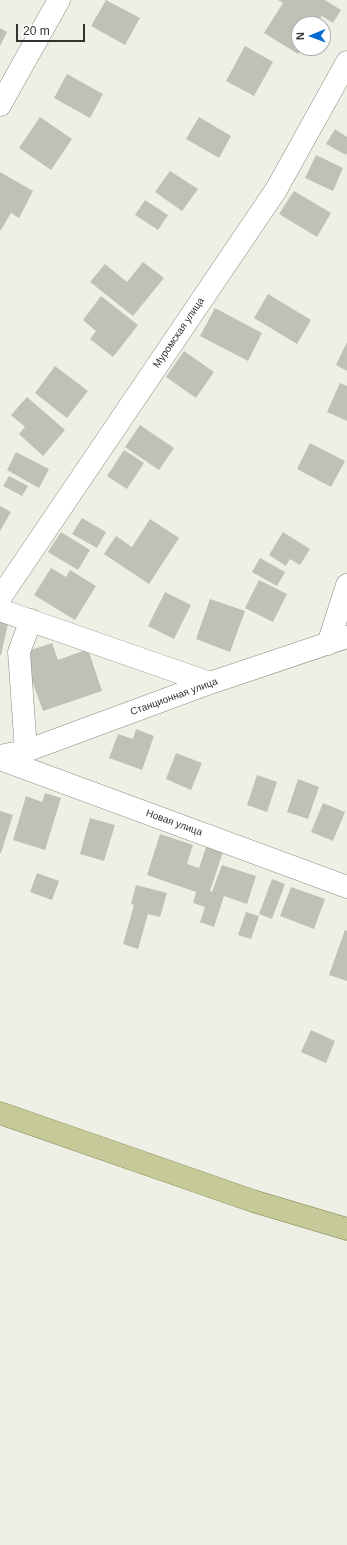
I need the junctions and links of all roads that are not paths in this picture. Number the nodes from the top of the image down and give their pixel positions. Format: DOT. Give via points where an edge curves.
graph roads {
  1 [pos="59,0"];
  2 [pos="347,62"];
  3 [pos="0,105"];
  4 [pos="347,586"];
  5 [pos="0,598"];
  6 [pos="0,610"];
  7 [pos="31,620"];
  8 [pos="337,641"];
  9 [pos="210,683"];
  10 [pos="26,751"];
  11 [pos="0,758"];
  12 [pos="347,887"];
  13 [pos="0,1113"];
  14 [pos="347,1229"];
  1 -- 3 [label="street"];
  2 -- 5 [label="street, Муромская улица" via="276,190"];
  4 -- 8 [label="street"];
  6 -- 7 [label="street"];
  7 -- 9 [label="street"];
  7 -- 10 [label="street" via="19,652"];
  8 -- 9 [label="street, Станционная улица"];
  9 -- 10 [label="street, Станционная улица"];
  10 -- 11 [label="street, Станционная улица"];
  11 -- 12 [label="street, Новая улица"];
  13 -- 14 [label="main road" via="253,1201"];
}
